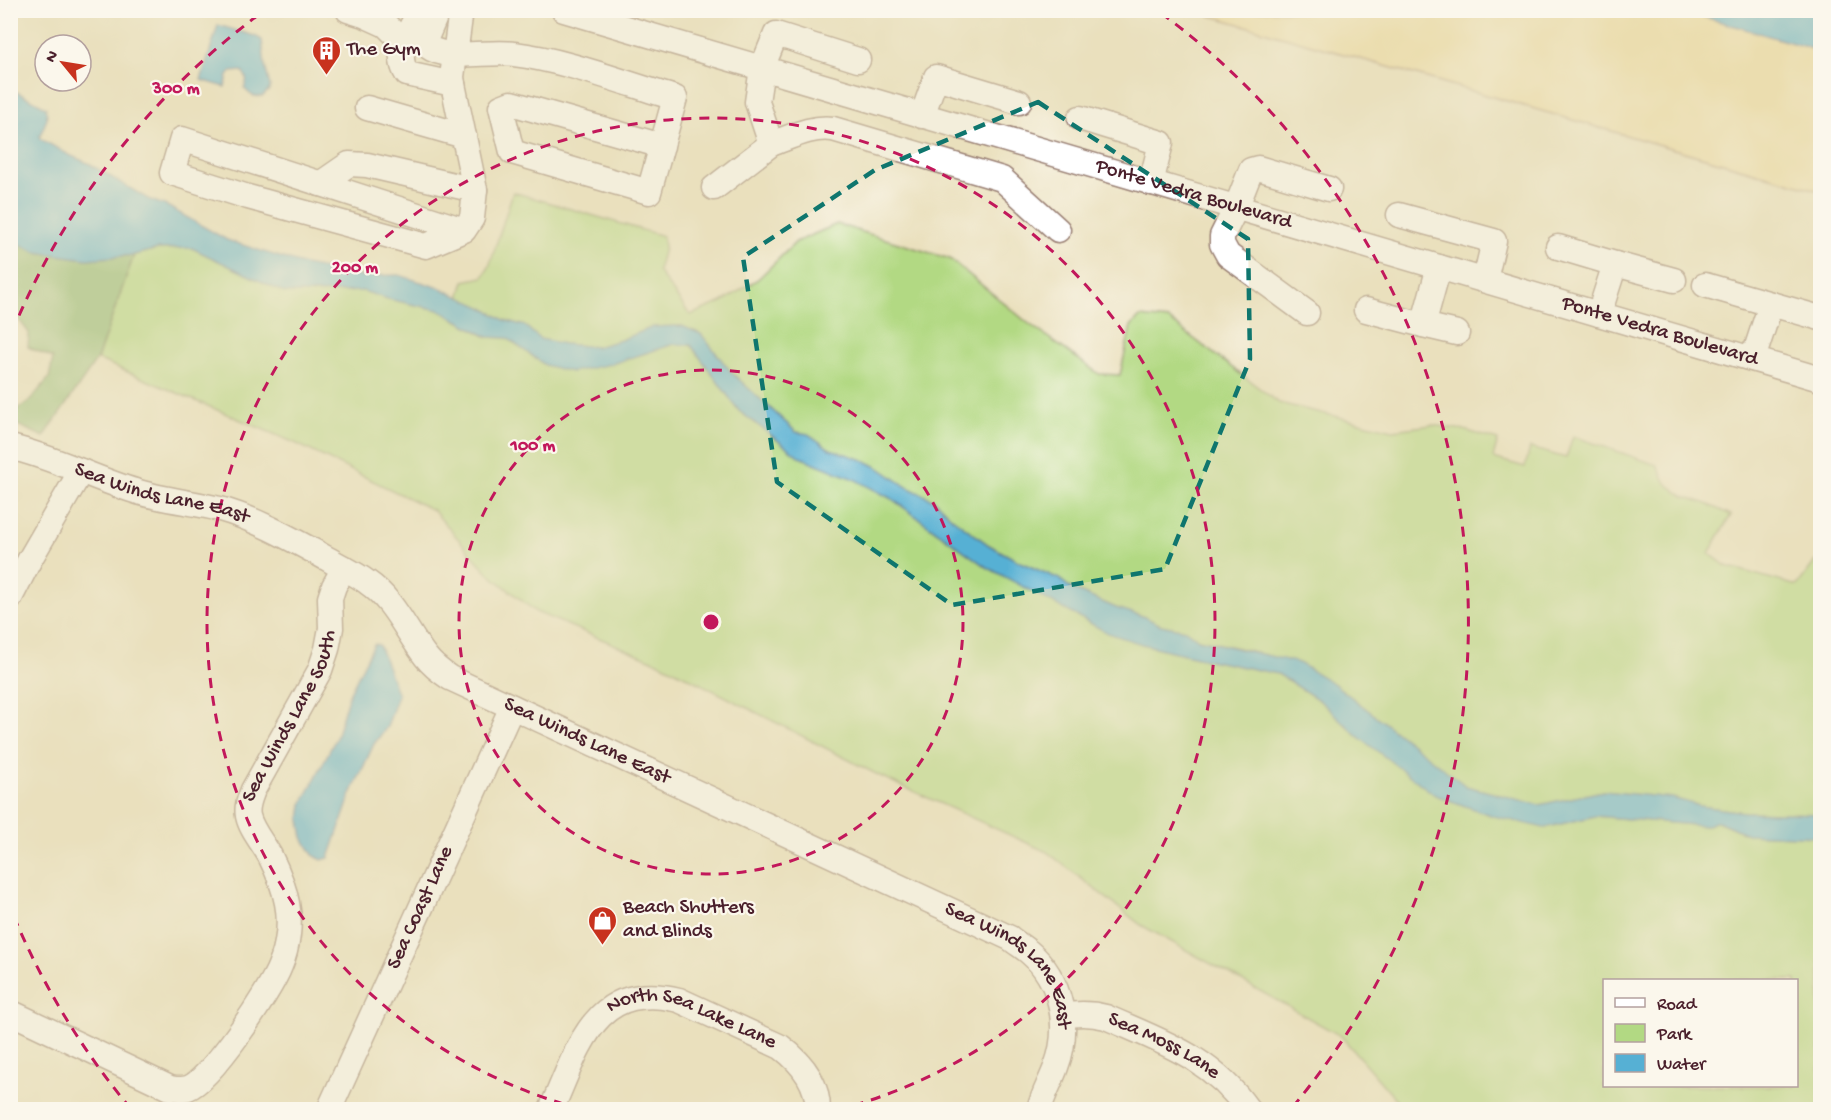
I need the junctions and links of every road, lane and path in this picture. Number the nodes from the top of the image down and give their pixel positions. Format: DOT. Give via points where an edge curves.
graph roads {
  1 [pos="348,10"];
  2 [pos="420,10"];
  3 [pos="438,10"];
  4 [pos="461,10"];
  5 [pos="564,10"];
  6 [pos="611,17"];
  7 [pos="404,44"];
  8 [pos="454,54"];
  9 [pos="858,60"];
  10 [pos="762,68"];
  11 [pos="453,84"];
  12 [pos="1019,102"];
  13 [pos="367,108"];
  14 [pos="922,116"];
  15 [pos="1080,118"];
  16 [pos="464,136"];
  17 [pos="771,144"];
  18 [pos="1017,144"];
  19 [pos="662,146"];
  20 [pos="1002,178"];
  21 [pos="1151,183"];
  22 [pos="320,184"];
  23 [pos="714,189"];
  24 [pos="1329,189"];
  25 [pos="475,190"];
  26 [pos="1236,208"];
  27 [pos="1399,215"];
  28 [pos="464,230"];
  29 [pos="1058,230"];
  30 [pos="1558,247"];
  31 [pos="1615,264"];
  32 [pos="1439,267"];
  33 [pos="1485,280"];
  34 [pos="1674,280"];
  35 [pos="1705,285"];
  36 [pos="1771,304"];
  37 [pos="1366,310"];
  38 [pos="1307,313"];
  39 [pos="1599,314"];
  40 [pos="1821,318"];
  41 [pos="1423,325"];
  42 [pos="1458,333"];
  43 [pos="1753,359"];
  44 [pos="1821,379"];
  45 [pos="10,447"];
  46 [pos="81,471"];
  47 [pos="344,568"];
  48 [pos="10,598"];
  49 [pos="512,707"];
  50 [pos="10,1012"];
  51 [pos="1063,1016"];
  52 [pos="329,1110"];
  53 [pos="551,1110"];
  54 [pos="818,1110"];
  55 [pos="1039,1110"];
  56 [pos="1248,1110"];
  1 -- 7 [label="street" via="386,25"];
  2 -- 7 [label="street"];
  3 -- 8 [label="street" via="426,38 427,46"];
  4 -- 8 [label="street"];
  5 -- 6 [label="street, Ponte Vedra Boulevard"];
  6 -- 10 [label="street, Ponte Vedra Boulevard"];
  7 -- 11 [label="street" via="401,63 407,74"];
  8 -- 11 [label="street"];
  8 -- 19 [label="street" via="514,54 675,98"];
  9 -- 10 [label="street" via="776,34"];
  10 -- 14 [label="street, Ponte Vedra Boulevard"];
  10 -- 17 [label="street" via="757,102"];
  11 -- 16 [label="street"];
  12 -- 14 [label="street" via="936,77"];
  13 -- 16 [label="street"];
  14 -- 18 [label="street, Ponte Vedra Boulevard"];
  15 -- 21 [label="street" via="1161,143"];
  16 -- 25 [label="street"];
  17 -- 20 [label="street" via="822,127"];
  17 -- 23 [label="street"];
  18 -- 20 [label="street"];
  18 -- 21 [label="street, Ponte Vedra Boulevard"];
  19 -- 19 [label="street" via="649,192 512,152 501,107 511,102"];
  20 -- 29 [label="street"];
  21 -- 26 [label="street, Ponte Vedra Boulevard"];
  22 -- 25 [label="street" via="349,164"];
  22 -- 28 [label="street"];
  22 -- 28 [label="street" via="182,139 172,173 426,246"];
  24 -- 26 [label="street" via="1258,168 1251,170"];
  25 -- 28 [label="street" via="472,218"];
  26 -- 32 [label="street, Ponte Vedra Boulevard"];
  26 -- 38 [label="street" via="1222,236 1227,255"];
  27 -- 33 [label="street" via="1494,241"];
  30 -- 31 [label="street"];
  31 -- 34 [label="street"];
  31 -- 39 [label="street"];
  32 -- 33 [label="street, Ponte Vedra Boulevard"];
  32 -- 41 [label="street"];
  33 -- 39 [label="street, Ponte Vedra Boulevard"];
  35 -- 36 [label="street"];
  36 -- 40 [label="street"];
  36 -- 43 [label="street"];
  37 -- 41 [label="street"];
  39 -- 43 [label="street, Ponte Vedra Boulevard"];
  41 -- 42 [label="street"];
  43 -- 44 [label="street, Ponte Vedra Boulevard"];
  45 -- 46 [label="street, Sea Winds Lane East"];
  46 -- 47 [label="street, Sea Winds Lane East" via="149,495 249,519"];
  46 -- 48 [label="street"];
  47 -- 49 [label="street, Sea Winds Lane East" via="384,596 437,669"];
  47 -- 50 [label="street, Sea Winds Lane South" via="330,598 331,628 320,670 247,805 248,816 270,856 287,903 289,919 281,964 270,987 212,1069 200,1081 179,1090"];
  49 -- 51 [label="street, Sea Winds Lane East" via="1010,938 1037,960 1051,979"];
  49 -- 52 [label="street, Sea Coast Lane"];
  51 -- 55 [label="street, Sea Winds Lane East" via="1062,1049"];
  51 -- 56 [label="street, Sea Moss Lane" via="1092,1013 1106,1017 1188,1054 1210,1068"];
  53 -- 54 [label="street, North Sea Lake Lane" via="596,1019 626,1000 662,996 679,1000 794,1056 814,1087"];
}
